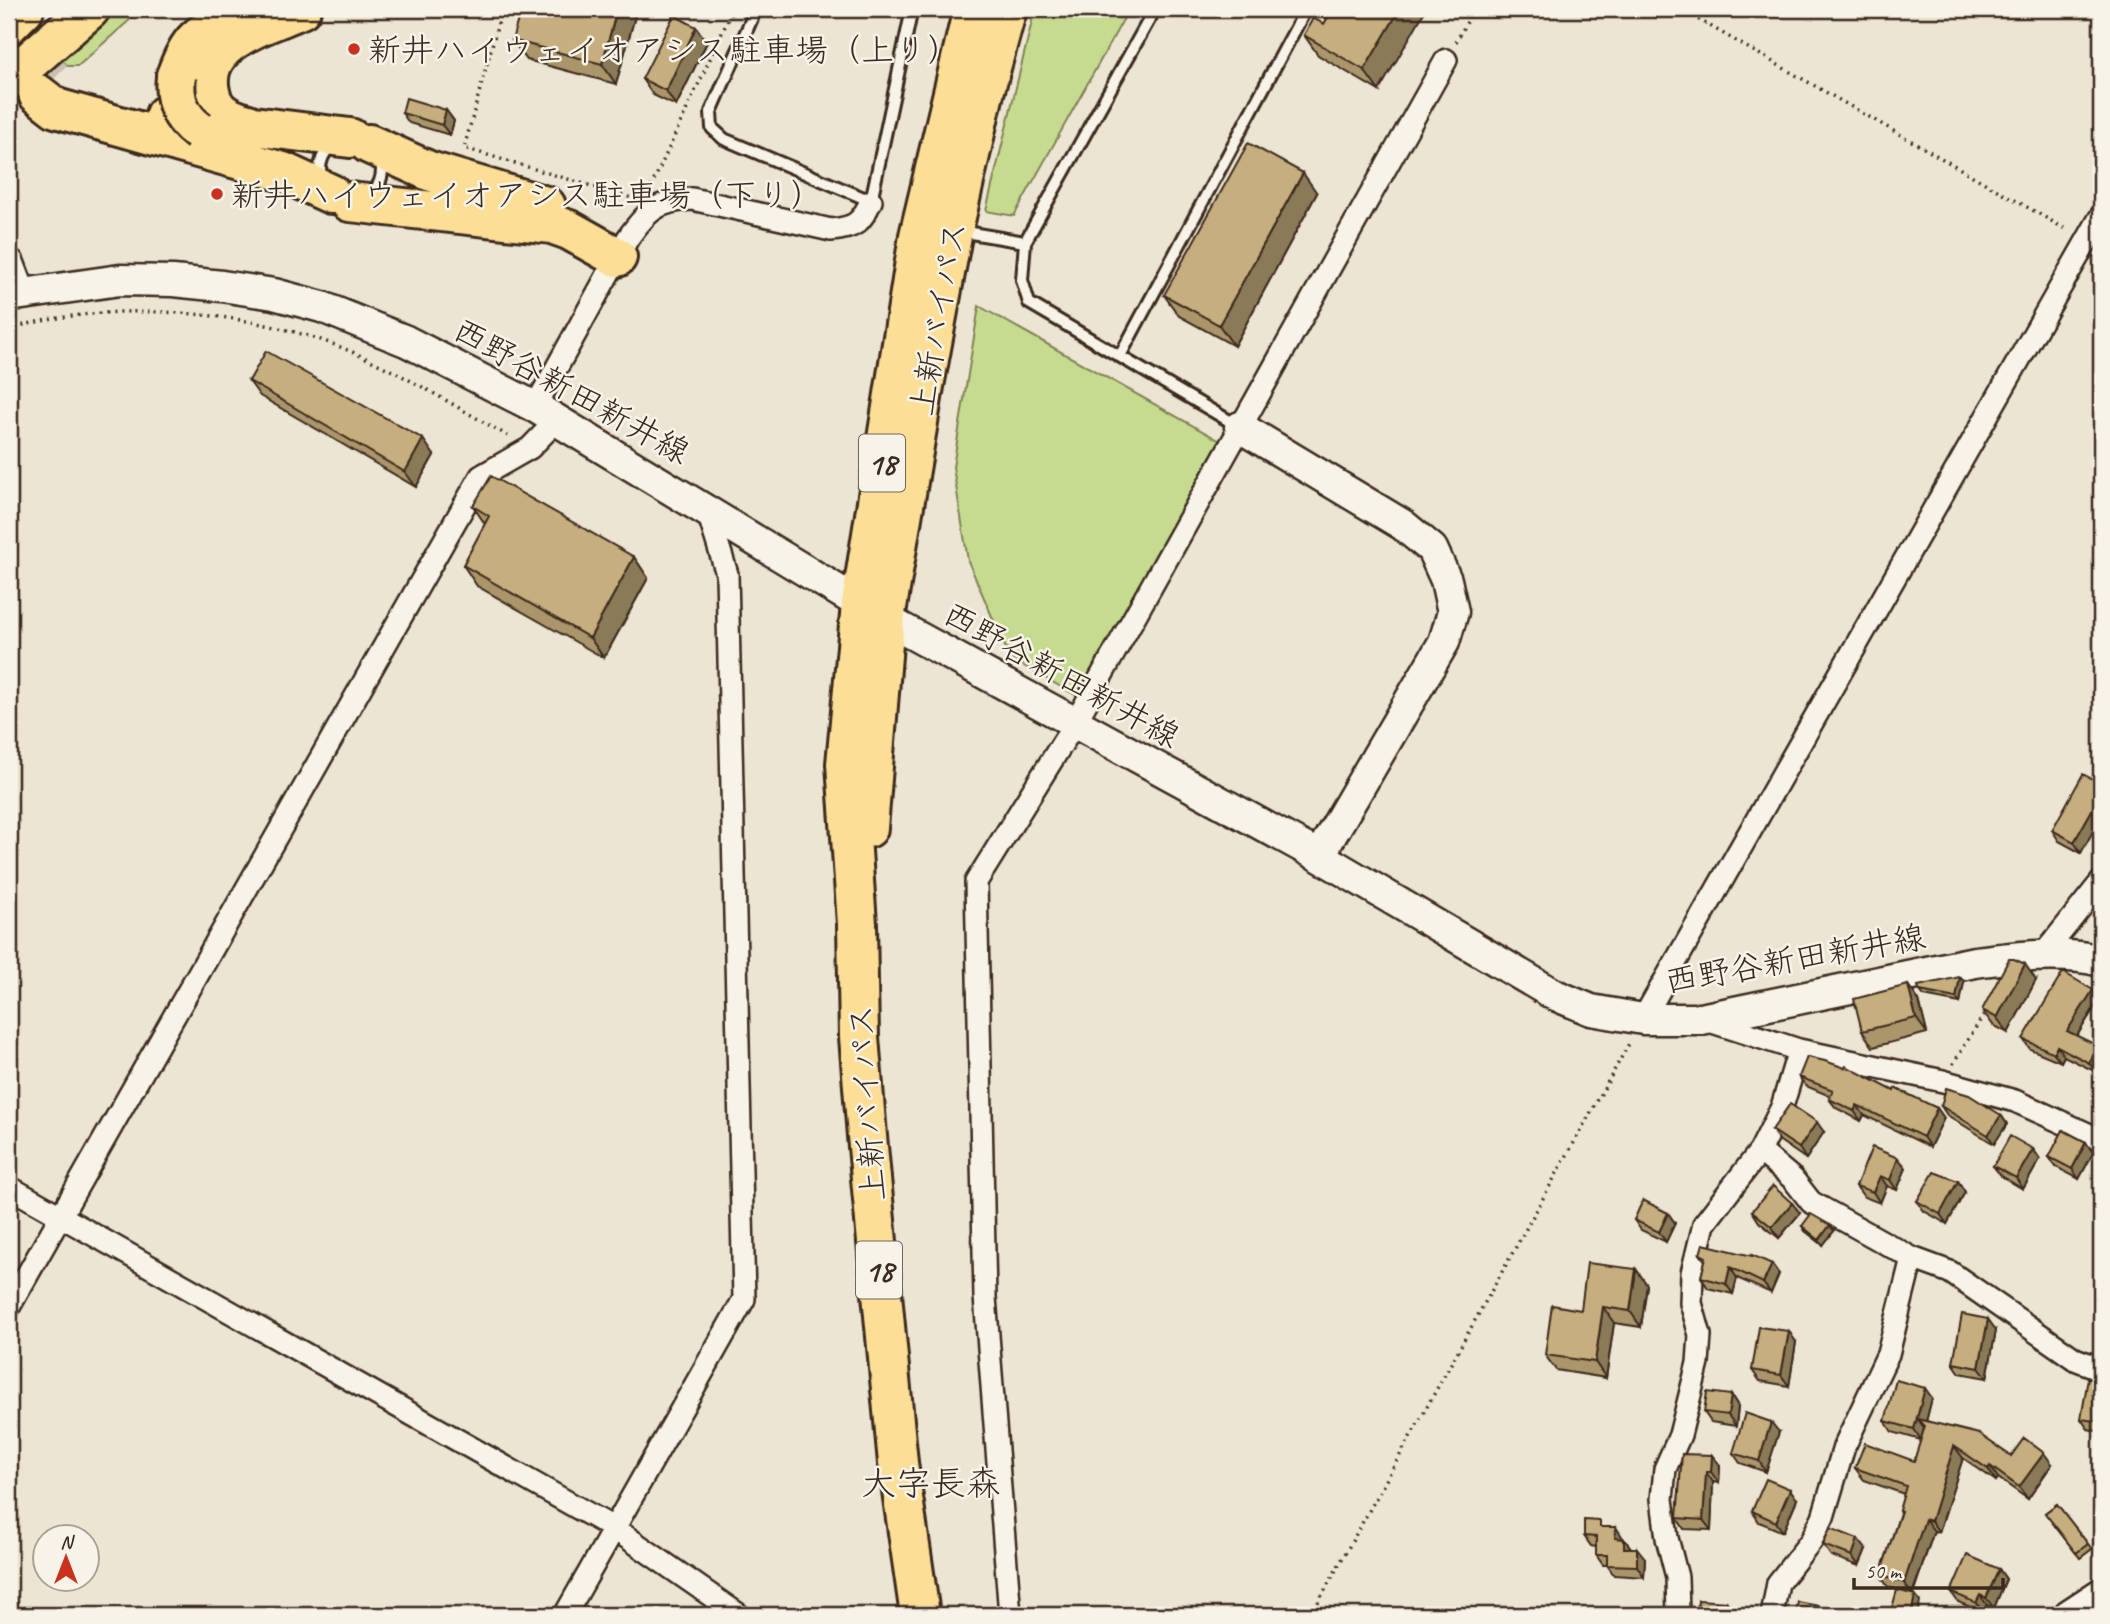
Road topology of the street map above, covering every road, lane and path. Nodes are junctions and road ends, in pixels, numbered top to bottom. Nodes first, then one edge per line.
1 (24, 9) edge
2 (90, 9) edge
3 (252, 9) edge
4 (301, 9) edge
5 (502, 9) edge
6 (733, 9) edge
7 (756, 9) edge
8 (912, 9) edge
9 (973, 9) edge
10 (1007, 9) edge
11 (1155, 9) edge
12 (1306, 9) edge
13 (1474, 9) edge
14 (1680, 9) edge
15 (9, 24) edge
16 (1446, 60) joint
17 (34, 84) edge
18 (272, 130) junction
19 (359, 141) junction
20 (283, 172) junction
21 (340, 198) junction
22 (871, 201) junction
23 (651, 204) junction
24 (2101, 216) edge
25 (953, 230) junction
26 (2087, 241) junction
27 (1025, 242) junction
28 (622, 248) junction
29 (9, 264) edge
30 (14, 295) edge
31 (9, 329) edge
32 (1120, 356) junction
33 (546, 413) junction
34 (1240, 427) junction
35 (530, 448) junction
36 (707, 509) junction
37 (873, 611) junction
38 (1075, 723) junction
39 (1319, 856) junction
40 (2101, 882) edge
41 (2042, 957) junction
42 (2101, 961) edge
43 (1992, 1002) edge
44 (1643, 1019) junction
45 (1701, 1019) junction
46 (1799, 1050) junction
47 (1943, 1082) junction
48 (2101, 1140) edge
49 (1760, 1151) junction
50 (9, 1187) edge
51 (60, 1216) junction
52 (1912, 1258) junction
53 (9, 1307) edge
54 (2101, 1369) edge
55 (615, 1529) junction
56 (2101, 1594) edge
57 (565, 1615) edge
58 (739, 1615) edge
59 (920, 1615) edge
60 (1010, 1615) edge
61 (1311, 1615) edge
62 (1678, 1615) edge
63 (1772, 1615) edge
64 (2069, 1615) edge

1 - 15 highway
2 - 17 highway
3 - 20 highway, bridge
4 - 18 highway
5 - 23 path
6 - 23 path
7 - 22 lane
8 - 22 lane
9 - 37 highway, 上新バイパス / 18
10 - 25 highway, 上新バイパス / 18
11 - 27 lane
12 - 32 lane
13 - 16 path
14 - 26 path
16 - 34 street
17 - 18 highway
17 - 20 highway
18 - 19 highway
19 - 21 lane
19 - 21 lane
19 - 28 highway
20 - 21 highway
21 - 28 highway
22 - 23 street
23 - 28 street
24 - 26 street
25 - 27 lane
25 - 37 highway, 上新バイパス / 18
26 - 44 street
27 - 32 lane
28 - 33 street
29 - 30 main road
30 - 33 main road, 西野谷新田新井線
31 - 35 path
32 - 34 lane
33 - 35 street
33 - 36 main road, 西野谷新田新井線
34 - 38 street
34 - 39 main road
35 - 51 street
36 - 37 main road, 西野谷新田新井線
36 - 55 street
37 - 38 main road, 西野谷新田新井線
37 - 59 highway, 上新バイパス / 18
38 - 39 main road, 西野谷新田新井線
38 - 60 street
39 - 44 main road, 西野谷新田新井線
40 - 41 street
41 - 42 main road, 西野谷新田新井線
41 - 45 main road, 西野谷新田新井線
43 - 47 path
44 - 45 main road, 西野谷新田新井線
44 - 61 path
45 - 46 street
46 - 47 street
46 - 49 street
47 - 48 street
49 - 52 street
49 - 62 street
50 - 51 street
51 - 53 street
51 - 55 street
52 - 54 street
52 - 63 street
55 - 57 street
55 - 58 street
56 - 64 main road

